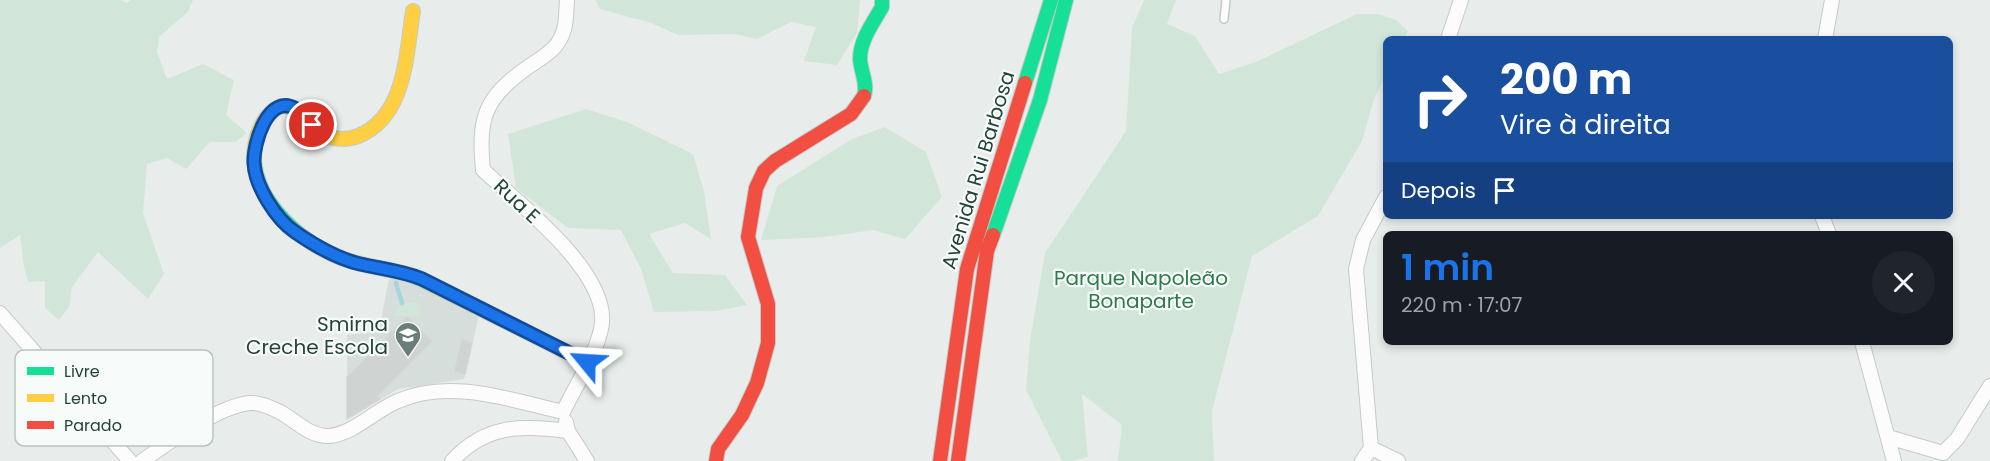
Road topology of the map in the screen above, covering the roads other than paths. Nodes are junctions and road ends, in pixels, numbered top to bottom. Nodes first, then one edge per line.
1 (567, 0) edge
2 (882, 0) edge
3 (1051, 0) edge
4 (1066, 0) edge
5 (1226, 0) edge
6 (1461, 0) edge
7 (1832, 0) edge
8 (413, 11) dead end
9 (1224, 19) dead end
10 (1449, 36) edge
11 (1826, 36) edge
12 (1383, 203) edge
13 (0, 313) edge
14 (1863, 345) edge
15 (32, 350) edge
16 (587, 362) junction
17 (1990, 386) edge
18 (563, 412) junction
19 (213, 417) edge
20 (568, 431) junction
21 (1888, 437) junction
22 (117, 446) edge
23 (164, 446) edge
24 (1371, 448) junction
25 (130, 461) edge
26 (142, 461) edge
27 (452, 461) edge
28 (587, 461) edge
29 (716, 461) edge
30 (940, 461) edge
31 (958, 461) edge
32 (1362, 461) edge
33 (1398, 461) edge
34 (1894, 461) edge

1 - 16 street, Rua E
2 - 29 street
3 - 30 street, Avenida Rui Barbosa
4 - 31 street, Avenida Rui Barbosa
5 - 9 lane
6 - 10 street
7 - 11 street
8 - 16 street
12 - 24 street
13 - 15 street
14 - 21 street
16 - 18 street, Rua E
17 - 21 street
18 - 19 street
18 - 20 street
20 - 27 street
20 - 28 street
21 - 34 street
22 - 25 street
23 - 26 street
24 - 32 street
24 - 33 street

